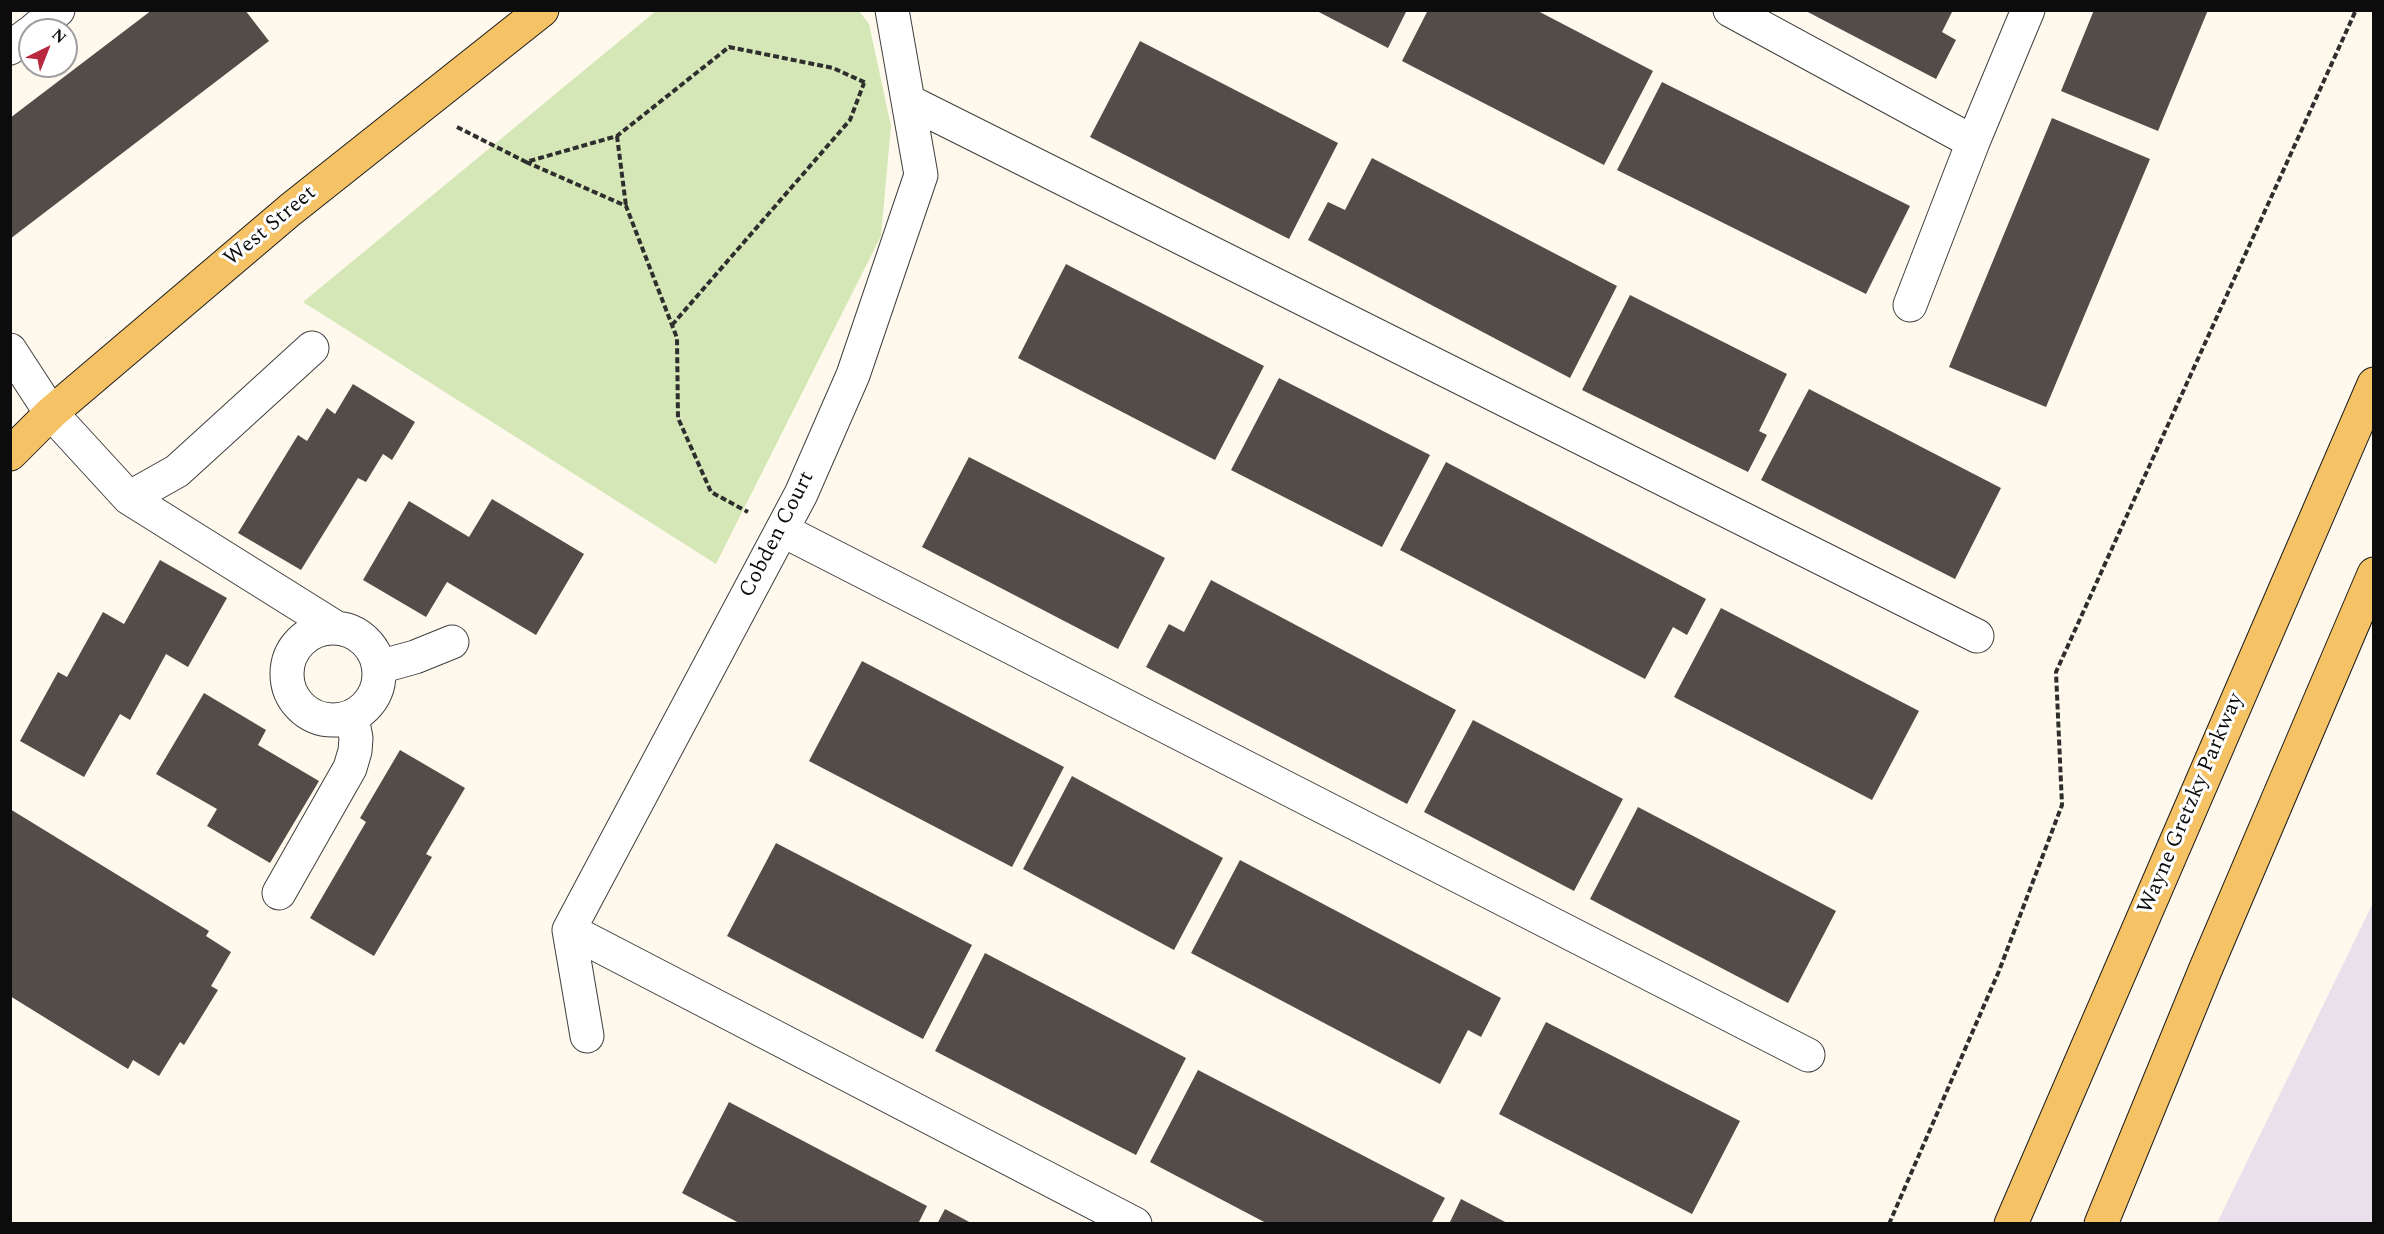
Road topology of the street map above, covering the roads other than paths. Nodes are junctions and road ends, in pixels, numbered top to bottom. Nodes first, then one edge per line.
1 (542, 10) edge
2 (892, 10) edge
3 (1731, 10) edge
4 (2028, 10) edge
5 (908, 101) junction
6 (1974, 142) junction
7 (1910, 304) dead end
8 (312, 348) dead end
9 (10, 350) edge
10 (2373, 384) edge
11 (51, 413) junction
12 (10, 454) edge
13 (129, 498) junction
14 (782, 530) junction
15 (2373, 574) edge
16 (335, 627) junction
17 (1977, 636) dead end
18 (452, 642) dead end
19 (379, 667) junction
20 (352, 717) junction
21 (279, 893) dead end
22 (569, 930) junction
23 (587, 1036) dead end
24 (1808, 1055) dead end
25 (1135, 1224) edge
26 (2011, 1224) edge
27 (2101, 1224) edge

1 - 11 main road, West Street
2 - 5 street, Cobden Court
3 - 6 street
4 - 6 street
5 - 14 street, Cobden Court
5 - 17 street
6 - 7 street
8 - 13 street
9 - 11 street
10 - 26 main road, Wayne Gretzky Parkway
11 - 12 main road, West Street
11 - 13 street
13 - 16 street
14 - 22 street, Cobden Court
14 - 24 street
15 - 27 main road
16 - 19 street
16 - 20 street
18 - 19 street
19 - 20 street
20 - 21 street
22 - 23 street
22 - 25 street

